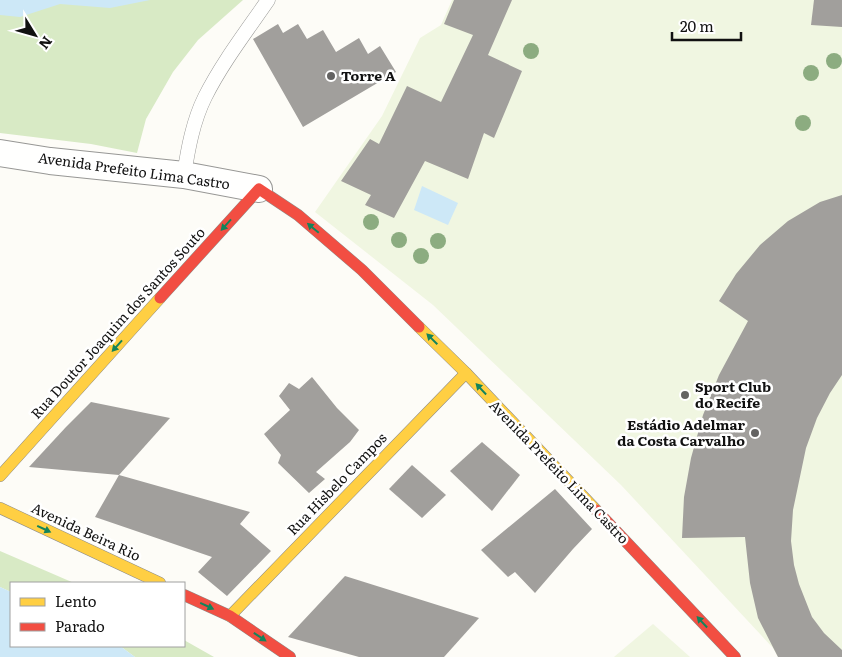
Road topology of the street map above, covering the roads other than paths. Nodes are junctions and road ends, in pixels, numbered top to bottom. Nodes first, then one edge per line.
1 (268, 0) edge
2 (0, 153) edge
3 (184, 175) junction
4 (259, 189) junction
5 (466, 373) junction
6 (0, 476) edge
7 (0, 508) edge
8 (158, 582) edge
9 (185, 595) edge
10 (230, 616) junction
11 (290, 657) edge
12 (735, 657) edge

1 - 3 lane
2 - 3 street, Avenida Prefeito Lima Castro
3 - 4 street, Avenida Prefeito Lima Castro
5 -> 4 street, Avenida Prefeito Lima Castro
4 -> 6 street, Rua Doutor Joaquim dos Santos Souto
5 - 10 street, Rua Hisbelo Campos
12 -> 5 street, Avenida Prefeito Lima Castro
7 -> 8 street, Avenida Beira Rio
9 -> 10 street
10 -> 11 street

